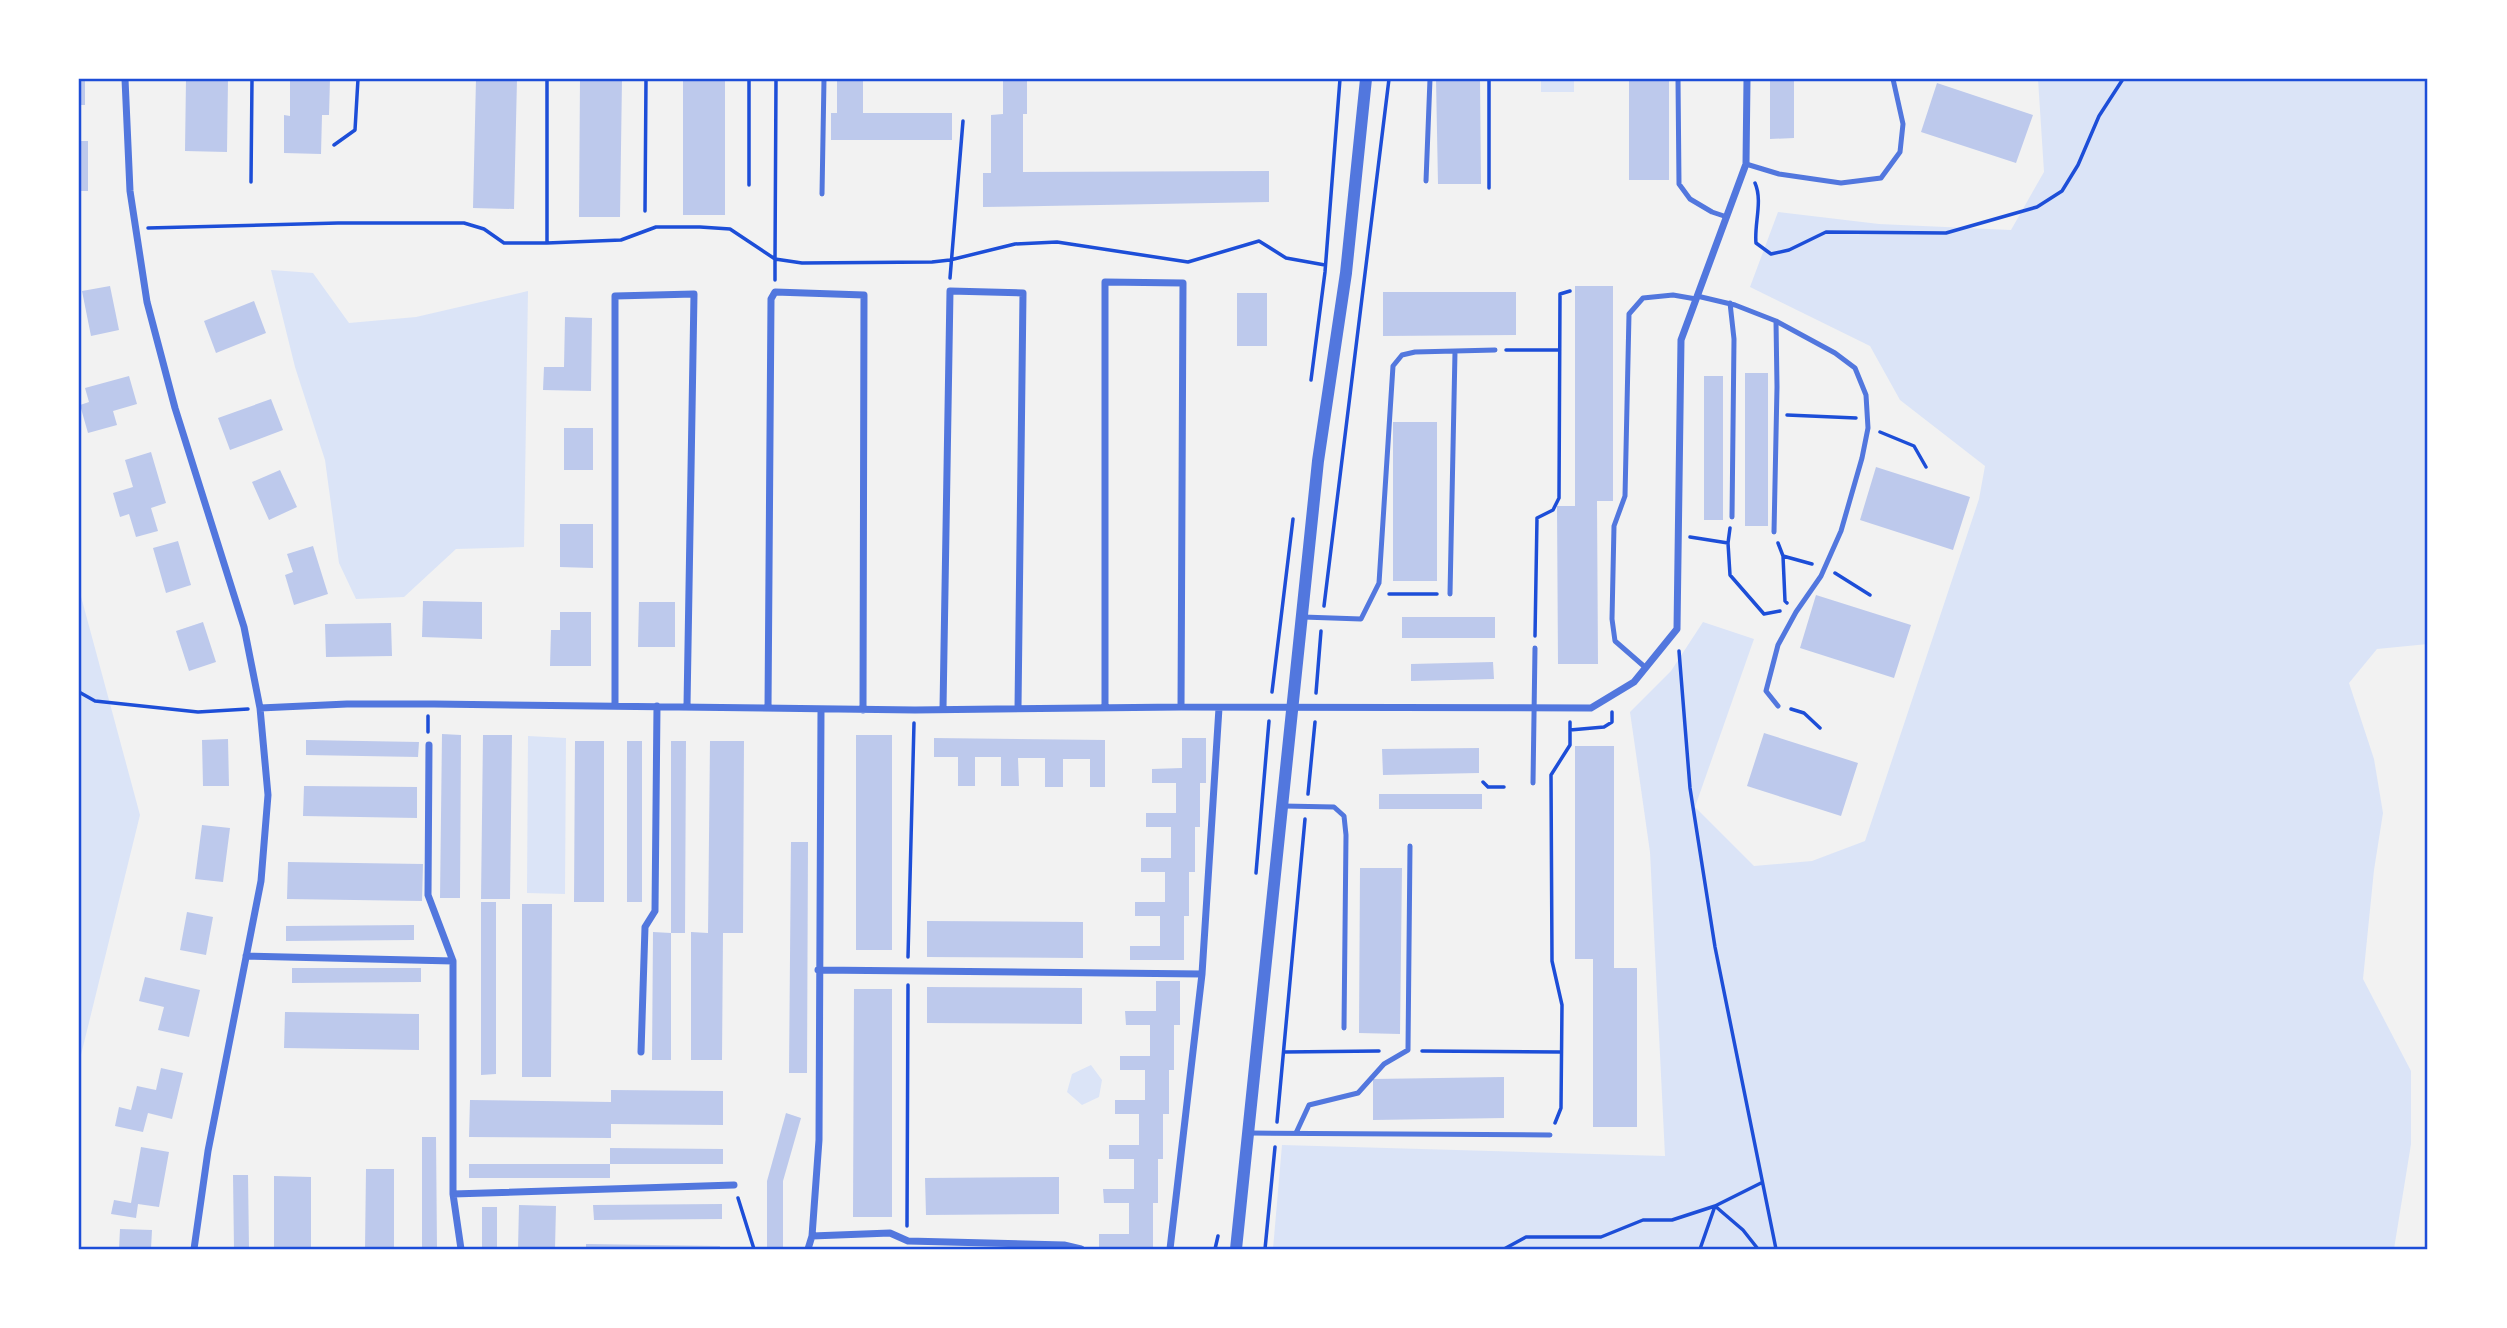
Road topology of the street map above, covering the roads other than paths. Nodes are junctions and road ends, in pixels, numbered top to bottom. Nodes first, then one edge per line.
1 (125, 79) edge
2 (824, 79) edge
3 (1366, 79) edge
4 (1430, 79) edge
5 (1678, 79) edge
6 (1747, 79) edge
7 (1892, 79) edge
8 (1746, 164) junction
9 (1426, 181) dead end
10 (822, 194) dead end
11 (1727, 217) junction
12 (1697, 298) junction
13 (1730, 303) junction
14 (1776, 321) junction
15 (1495, 350) dead end
16 (1455, 352) junction
17 (1732, 517) dead end
18 (1774, 532) dead end
19 (1450, 594) dead end
20 (1303, 617) junction
21 (1535, 648) road end
22 (1646, 668) junction
23 (615, 705) junction
24 (657, 706) junction
25 (687, 706) junction
26 (1778, 706) road end
27 (1181, 707) junction
28 (260, 708) junction
29 (768, 708) junction
30 (1018, 708) junction
31 (1105, 708) junction
32 (1219, 708) junction
33 (1534, 708) junction
34 (943, 709) junction
35 (1293, 709) junction
36 (821, 710) junction
37 (863, 710) junction
38 (429, 745) road end
39 (1533, 783) dead end
40 (1283, 806) junction
41 (1410, 846) dead end
42 (246, 956) junction
43 (453, 961) junction
44 (818, 970) junction
45 (1202, 974) junction
46 (1344, 1028) dead end
47 (641, 1052) dead end
48 (1250, 1133) junction
49 (1296, 1133) junction
50 (1550, 1135) road end
51 (734, 1185) road end
52 (453, 1194) junction
53 (812, 1236) junction
54 (194, 1249) edge
55 (461, 1249) edge
56 (808, 1249) edge
57 (1082, 1249) edge
58 (1170, 1249) edge
59 (1236, 1249) edge

1 - 28 street
2 - 10 lane
3 - 20 street
4 - 9 lane
5 - 11 lane
6 - 8 street
7 - 8 lane
8 - 11 street
11 - 12 street
12 - 13 lane
12 - 22 street
12 - 22 lane
13 - 14 lane
13 - 17 lane
14 - 18 lane
14 - 26 lane
15 - 16 lane
16 - 19 lane
16 - 20 lane
20 - 35 street
21 - 33 lane
22 - 33 street
23 - 24 street
23 - 25 street
23 - 28 street
24 - 25 street
24 - 47 street
25 - 29 street
27 - 31 street
27 - 31 street
27 - 32 street
28 - 42 street
29 - 36 street
29 - 37 street
30 - 31 street
30 - 34 street
30 - 34 street
32 - 35 street
32 - 45 street
33 - 35 street
33 - 39 lane
34 - 37 street
35 - 40 street
36 - 37 street
36 - 44 street
38 - 43 street
40 - 46 lane
40 - 48 street
41 - 49 lane
42 - 43 street
42 - 54 street
43 - 52 street
44 - 45 street
44 - 53 street
45 - 58 street
48 - 49 lane
48 - 59 street
49 - 50 lane
51 - 52 street
52 - 55 street
53 - 56 street
53 - 57 street

